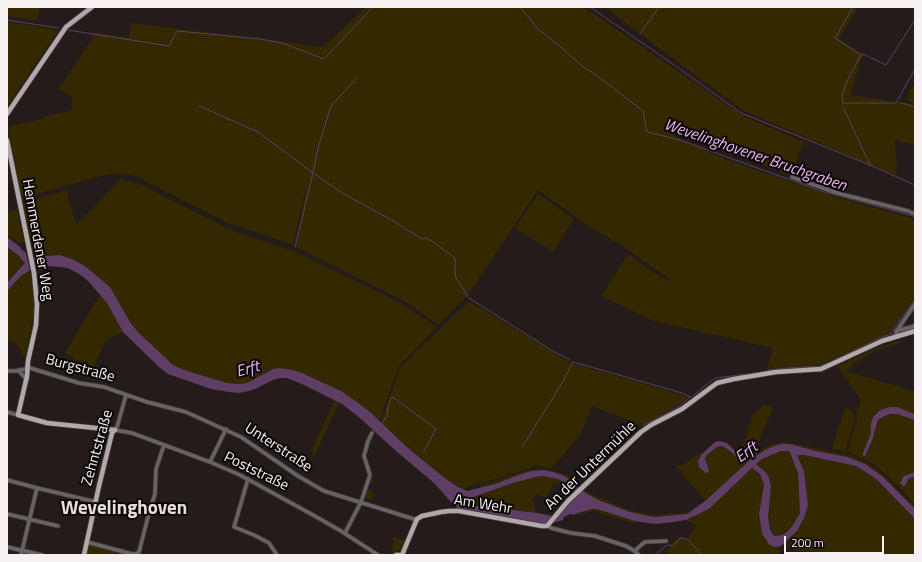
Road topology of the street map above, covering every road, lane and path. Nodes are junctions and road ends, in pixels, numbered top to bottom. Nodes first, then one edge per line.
1 (92, 7) edge
2 (7, 114) edge
3 (7, 140) edge
4 (792, 177) dead end
5 (915, 214) edge
6 (915, 304) edge
7 (915, 326) edge
8 (896, 331) junction
9 (915, 331) edge
10 (895, 337) junction
11 (27, 368) junction
12 (18, 370) junction
13 (7, 371) edge
14 (27, 380) junction
15 (126, 395) junction
16 (7, 412) edge
17 (18, 415) junction
18 (226, 429) junction
19 (115, 430) junction
20 (372, 433) dead end
21 (164, 445) junction
22 (210, 462) junction
23 (248, 479) junction
24 (7, 480) edge
25 (37, 488) junction
26 (96, 502) junction
27 (361, 502) junction
28 (7, 514) edge
29 (29, 519) junction
30 (417, 520) junction
31 (549, 524) junction
32 (58, 526) dead end
33 (345, 533) junction
34 (666, 541) dead end
35 (87, 542) junction
36 (7, 547) edge
37 (22, 550) junction
38 (635, 551) junction
39 (21, 555) edge
40 (42, 555) edge
41 (84, 555) edge
42 (277, 555) edge
43 (378, 555) edge
44 (396, 555) edge
45 (401, 555) edge
46 (639, 555) edge

1 - 2 main road
3 - 11 main road, Hemmerdener Weg
4 - 5 street
6 - 8 street
7 - 8 street
8 - 10 street
9 - 10 main road, An der Untermühle
10 - 31 main road, An der Untermühle
11 - 12 street
11 - 14 main road, Hemmerdener Weg
11 - 15 street, Burgstraße
12 - 13 street
12 - 14 street
14 - 17 main road, Hemmerdener Weg
15 - 18 street, Unterstraße
15 - 19 street, Zehntstraße
16 - 17 street
17 - 19 main road
18 - 22 street
18 - 27 street, Unterstraße
19 - 21 street, Poststraße
19 - 26 main road, Zehntstraße
20 - 27 street
21 - 22 street, Poststraße
21 - 35 street
22 - 23 street, Poststraße
23 - 33 street, Poststraße
23 - 42 street
24 - 25 street
25 - 26 street
25 - 29 street
26 - 35 main road, Zehntstraße
27 - 30 street, Unterstraße
27 - 33 street
28 - 29 street
29 - 32 street
29 - 37 street
30 - 31 main road, Am Wehr
30 - 45 main road
31 - 38 street, Am Wehr
33 - 43 street, Poststraße
34 - 38 street
35 - 41 main road, Zehntstraße
36 - 37 street
37 - 39 street
37 - 40 street
38 - 46 street
44 - 45 main road

